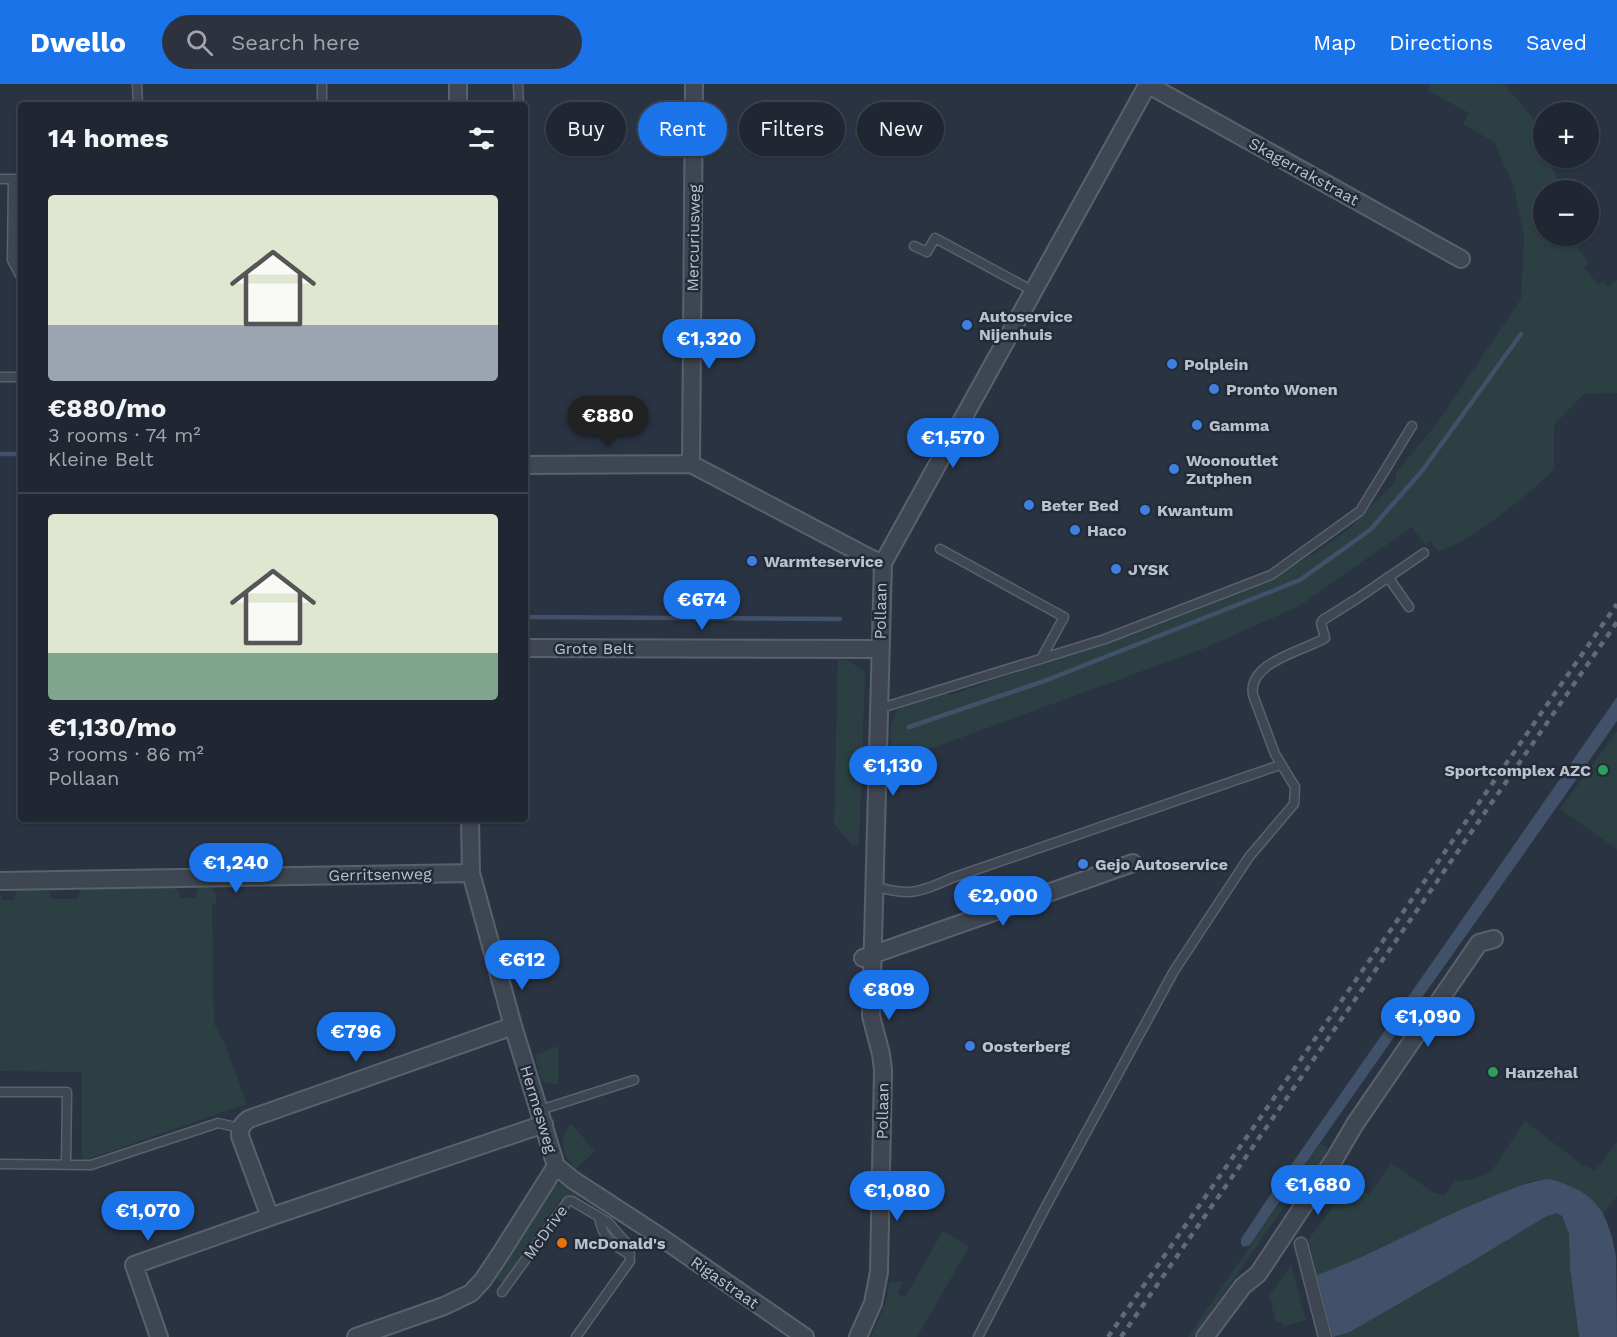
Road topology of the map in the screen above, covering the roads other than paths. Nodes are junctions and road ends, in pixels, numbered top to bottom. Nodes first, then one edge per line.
1 (137, 84) edge
2 (322, 84) edge
3 (458, 84) edge
4 (518, 84) edge
5 (694, 84) edge
6 (1148, 84) edge
7 (138, 102) edge
8 (322, 102) edge
9 (458, 102) edge
10 (519, 102) edge
11 (0, 179) edge
12 (17, 179) edge
13 (914, 246) dead end
14 (1461, 259) dead end
15 (18, 271) edge
16 (1034, 291) junction
17 (0, 377) edge
18 (18, 377) edge
19 (1412, 426) dead end
20 (691, 464) junction
21 (528, 465) edge
22 (940, 549) dead end
23 (1424, 553) dead end
24 (883, 563) junction
25 (1388, 577) junction
26 (1409, 607) dead end
27 (528, 648) edge
28 (879, 648) junction
29 (1041, 659) junction
30 (878, 709) junction
31 (1280, 765) junction
32 (470, 822) edge
33 (1133, 863) dead end
34 (471, 873) junction
35 (0, 881) edge
36 (874, 886) junction
37 (1494, 939) dead end
38 (867, 956) junction
39 (513, 1026) junction
40 (634, 1080) dead end
41 (0, 1092) edge
42 (542, 1117) junction
43 (240, 1128) junction
44 (0, 1164) edge
45 (66, 1165) junction
46 (556, 1166) junction
47 (270, 1217) junction
48 (1301, 1244) dead end
49 (502, 1292) dead end
50 (159, 1337) edge
51 (356, 1337) edge
52 (576, 1337) edge
53 (805, 1337) edge
54 (858, 1337) edge
55 (978, 1337) edge
56 (1205, 1337) edge
57 (1325, 1337) edge

1 - 7 lane
2 - 8 lane
3 - 9 street
4 - 10 lane
5 - 20 street, Mercuriusweg
6 - 14 street, Skagerrakstraat
6 - 16 street, Pollaan
11 - 12 lane
12 - 15 lane
13 - 16 lane
16 - 24 street, Pollaan
17 - 18 lane
19 - 29 lane
20 - 21 street
20 - 24 street
22 - 29 lane
23 - 25 lane
24 - 28 street, Pollaan
25 - 26 lane
25 - 31 lane
27 - 28 street, Grote Belt
28 - 30 street, Pollaan
29 - 30 lane
30 - 36 street, Pollaan
31 - 36 lane
31 - 55 lane
32 - 34 street, Hermesweg
33 - 38 street
34 - 35 street, Gerritsenweg
34 - 39 street, Hermesweg
36 - 38 street, Pollaan
37 - 56 street
38 - 54 street, Pollaan
39 - 42 street, Hermesweg
39 - 43 street
40 - 42 lane
41 - 45 lane
42 - 46 street, Hermesweg
42 - 47 street
43 - 45 lane
43 - 47 street
44 - 45 lane
46 - 51 street, Hermesweg
46 - 53 street, Rigastraat
47 - 50 street
48 - 57 street
49 - 52 lane, McDrive

